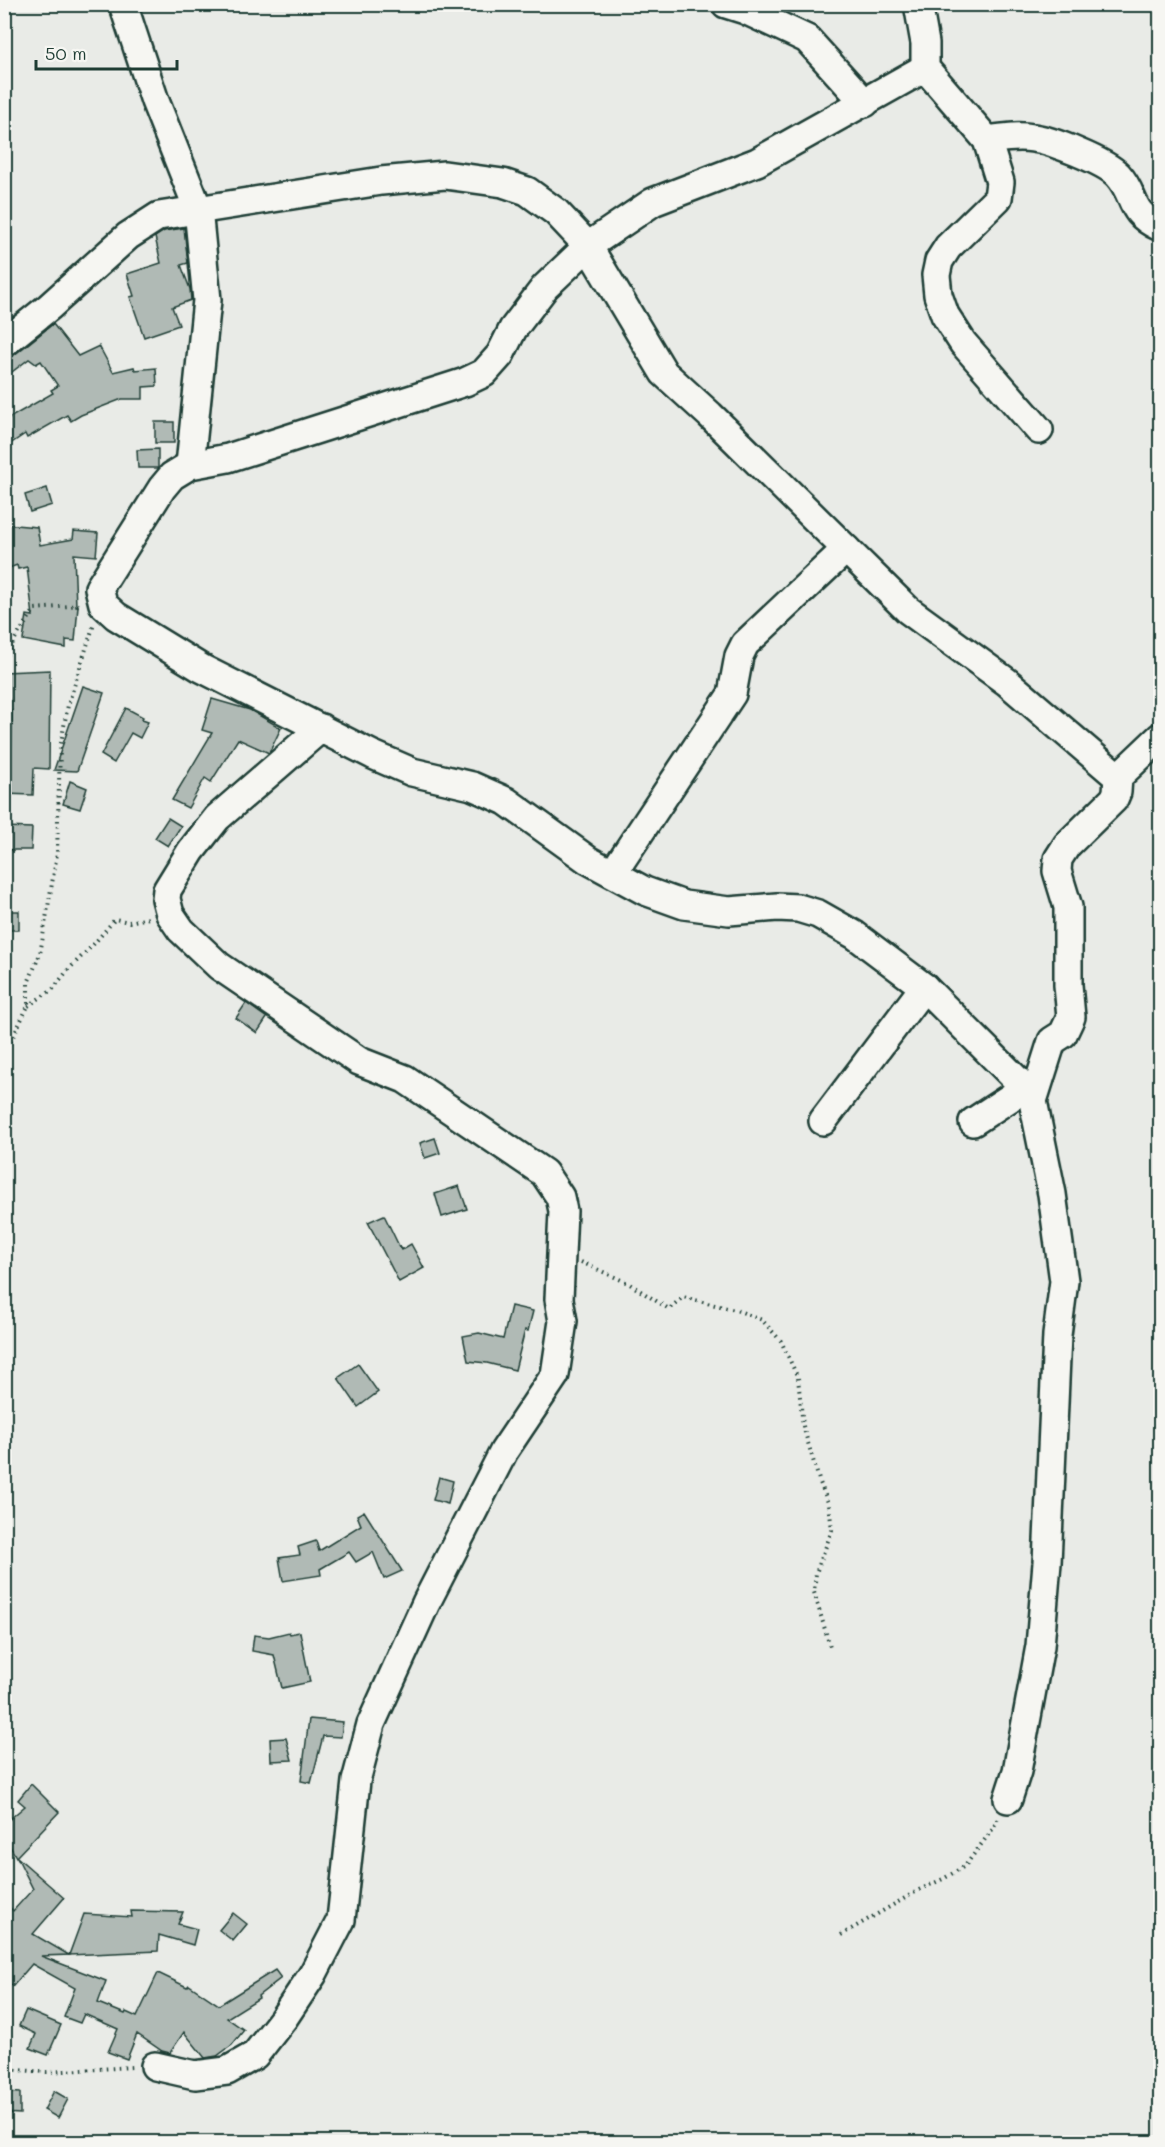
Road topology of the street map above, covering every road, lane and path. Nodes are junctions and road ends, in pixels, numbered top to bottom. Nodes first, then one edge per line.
1 (123, 4) edge
2 (726, 4) edge
3 (918, 4) edge
4 (925, 68) junction
5 (865, 103) junction
6 (987, 140) junction
7 (198, 209) junction
8 (1161, 227) edge
9 (588, 246) junction
10 (4, 343) edge
11 (1039, 430) dead end
12 (190, 465) junction
13 (846, 549) junction
14 (103, 604) junction
15 (4, 660) edge
16 (321, 728) junction
17 (1161, 737) edge
18 (1118, 777) junction
19 (613, 873) junction
20 (170, 914) junction
21 (924, 987) junction
22 (28, 1006) junction
23 (8, 1047) dead end
24 (1029, 1094) junction
25 (823, 1121) dead end
26 (973, 1122) dead end
27 (561, 1253) junction
28 (831, 1650) dead end
29 (1008, 1799) joint
30 (841, 1935) dead end
31 (155, 2066) joint
32 (4, 2069) edge

1 - 7 street
2 - 5 street
3 - 4 street
4 - 5 street
4 - 6 street
5 - 9 street
6 - 8 street
6 - 11 street
7 - 9 street
7 - 10 street
7 - 12 street
9 - 12 street
9 - 13 street
12 - 14 street
13 - 18 street
13 - 19 street
14 - 15 path
14 - 16 street
14 - 22 path
16 - 19 street
16 - 20 street
17 - 18 street
18 - 24 street
19 - 21 street
20 - 22 path
20 - 27 street
21 - 24 street
21 - 25 street
22 - 23 path
24 - 26 street
24 - 29 street
27 - 28 path
27 - 31 street
29 - 30 path
31 - 32 path

